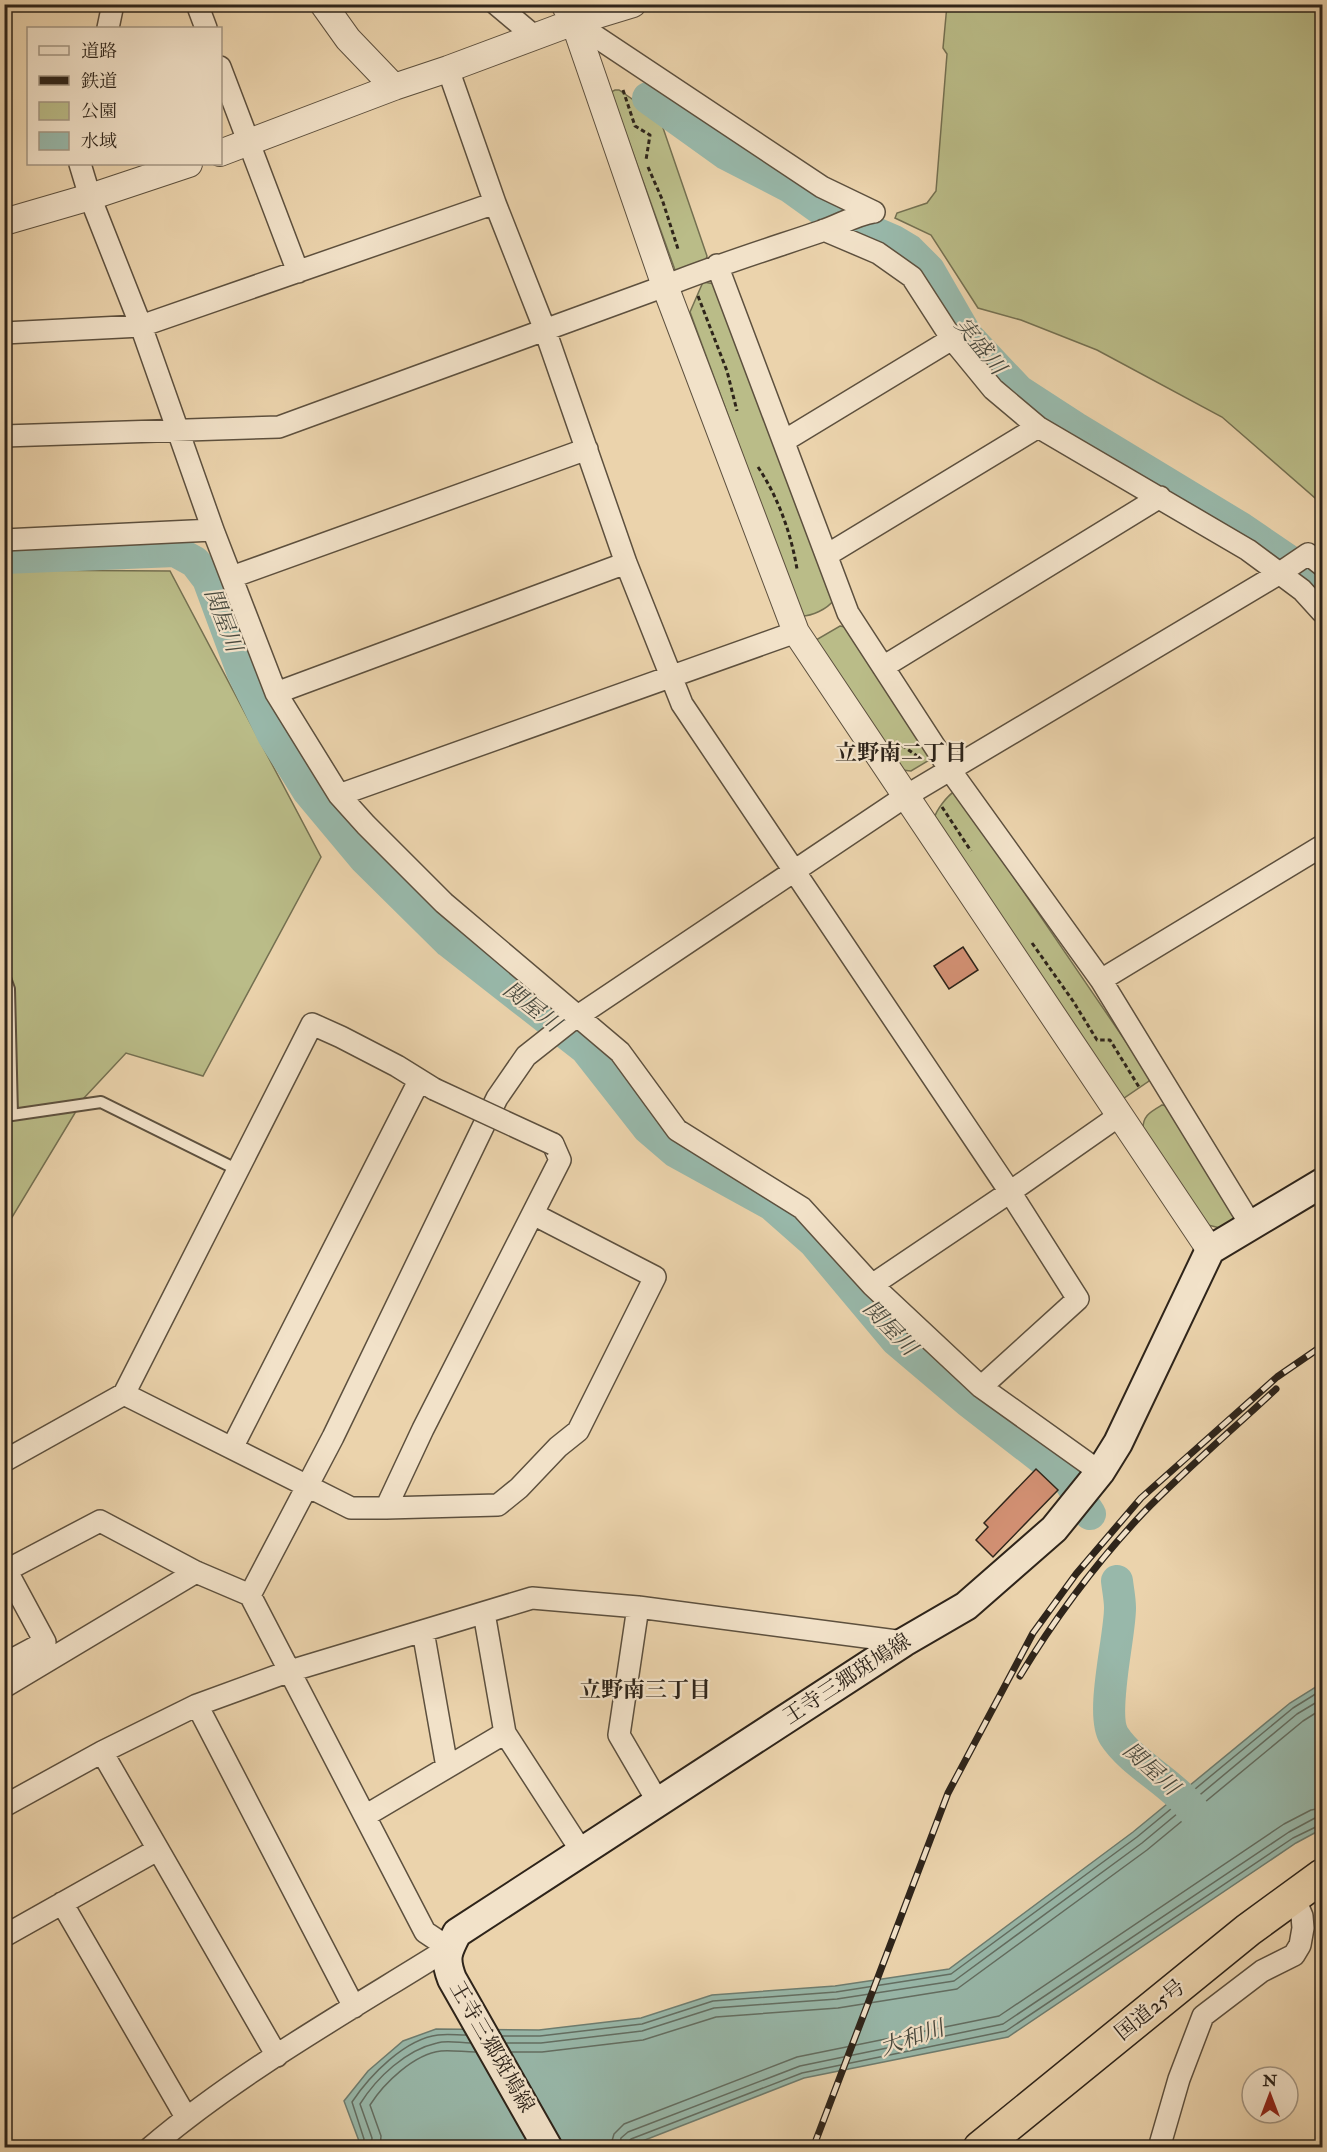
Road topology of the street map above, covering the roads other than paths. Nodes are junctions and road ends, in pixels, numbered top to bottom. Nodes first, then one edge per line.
1 (113, 4) edge
2 (197, 4) edge
3 (323, 4) edge
4 (496, 4) edge
5 (633, 4) edge
6 (569, 13) edge
7 (108, 27) edge
8 (206, 27) edge
9 (534, 36) junction
10 (448, 69) junction
11 (222, 72) edge
12 (394, 87) junction
13 (249, 143) junction
14 (222, 152) edge
15 (80, 165) edge
16 (186, 165) edge
17 (90, 197) junction
18 (495, 203) junction
19 (4, 222) edge
20 (829, 228) junction
21 (717, 265) junction
22 (298, 272) junction
23 (665, 286) junction
24 (141, 326) junction
25 (545, 330) junction
26 (4, 333) edge
27 (952, 339) junction
28 (1038, 427) junction
29 (179, 429) junction
30 (4, 436) edge
31 (784, 441) junction
32 (587, 449) junction
33 (1160, 497) junction
34 (213, 530) junction
35 (4, 540) edge
36 (827, 555) junction
37 (1315, 560) edge
38 (626, 563) junction
39 (1283, 571) junction
40 (232, 577) junction
41 (1323, 612) edge
42 (796, 632) junction
43 (883, 667) junction
44 (670, 676) junction
45 (276, 693) junction
46 (950, 770) junction
47 (339, 795) junction
48 (906, 796) junction
49 (1323, 846) edge
50 (795, 872) junction
51 (4, 975) edge
52 (1101, 980) junction
53 (573, 1019) junction
54 (426, 1085) junction
55 (1120, 1115) junction
56 (238, 1170) junction
57 (1323, 1182) edge
58 (1010, 1192) junction
59 (533, 1214) junction
60 (1251, 1225) junction
61 (1210, 1250) junction
62 (872, 1285) junction
63 (981, 1387) junction
64 (124, 1394) junction
65 (232, 1448) junction
66 (4, 1461) edge
67 (308, 1485) junction
68 (1087, 1488) junction
69 (386, 1509) junction
70 (6, 1568) edge
71 (196, 1572) junction
72 (249, 1595) junction
73 (638, 1607) junction
74 (484, 1613) junction
75 (423, 1631) junction
76 (904, 1642) junction
77 (4, 1664) edge
78 (290, 1671) junction
79 (4, 1687) edge
80 (197, 1705) junction
81 (505, 1733) junction
82 (102, 1752) junction
83 (447, 1767) junction
84 (658, 1802) junction
85 (4, 1806) edge
86 (365, 1816) junction
87 (157, 1850) junction
88 (582, 1852) junction
89 (1323, 1876) edge
90 (1294, 1896) junction
91 (62, 1903) junction
92 (4, 1936) edge
93 (449, 1948) junction
94 (354, 2007) junction
95 (277, 2056) junction
96 (186, 2117) junction
97 (150, 2148) edge
98 (548, 2148) edge
99 (980, 2148) edge
100 (1159, 2148) edge

1 - 7 street
2 - 8 street
3 - 12 street
4 - 9 street
5 - 6 street
6 - 9 street
6 - 20 street
6 - 23 street
9 - 10 street
10 - 12 street
10 - 18 street
11 - 13 street
12 - 13 street
13 - 14 street
13 - 22 street
15 - 17 street
16 - 17 street
17 - 19 street
17 - 24 street
18 - 22 street
18 - 25 street
20 - 21 street
20 - 27 street
21 - 23 street
21 - 31 street
22 - 24 street
23 - 25 street
23 - 42 street
24 - 26 street
24 - 29 street
25 - 29 street
25 - 32 street
27 - 28 street
27 - 31 street
28 - 33 street
28 - 36 street
29 - 30 street
29 - 34 street
31 - 36 street
32 - 38 street
32 - 40 street
33 - 39 street
33 - 43 street
34 - 35 street
34 - 40 street
36 - 43 street
37 - 39 street
38 - 44 street
38 - 45 street
39 - 41 street
39 - 46 street
40 - 45 street
42 - 44 street
42 - 48 street
43 - 46 street
44 - 47 street
44 - 50 street
45 - 47 street
46 - 48 street
46 - 52 street
47 - 53 street
48 - 50 street
48 - 55 street
49 - 52 street
50 - 53 street
50 - 58 street
51 - 56 lane
52 - 60 street
53 - 62 street
53 - 67 street
54 - 56 street
54 - 59 street, bridge
54 - 65 street
55 - 58 street
55 - 61 street
56 - 64 street
57 - 60 main road
58 - 62 street
58 - 63 street
59 - 69 street
59 - 69 street
60 - 61 main road
61 - 68 main road, 王寺三郷斑鳩線
62 - 63 street
63 - 68 street
64 - 65 street
64 - 66 street
65 - 67 street
67 - 69 street
67 - 72 street
68 - 76 main road, 王寺三郷斑鳩線
70 - 71 street
70 - 77 street
71 - 72 street
71 - 79 street
72 - 78 street
73 - 74 street
73 - 76 street
73 - 84 street
74 - 75 street
74 - 81 street
75 - 78 street
75 - 83 street
76 - 84 main road, 王寺三郷斑鳩線
78 - 80 street
78 - 86 street
80 - 82 street
80 - 94 street
81 - 83 street
81 - 88 street
82 - 85 street
82 - 87 street
83 - 86 street
84 - 88 main road, 王寺三郷斑鳩線
86 - 93 street
87 - 91 street
87 - 95 street
88 - 93 main road, 王寺三郷斑鳩線
89 - 90 highway, 国道25号
90 - 99 highway, 国道25号
90 - 100 street
91 - 92 street
91 - 96 street
93 - 94 street
93 - 98 main road, 王寺三郷斑鳩線
94 - 95 street
95 - 96 street
96 - 97 street

